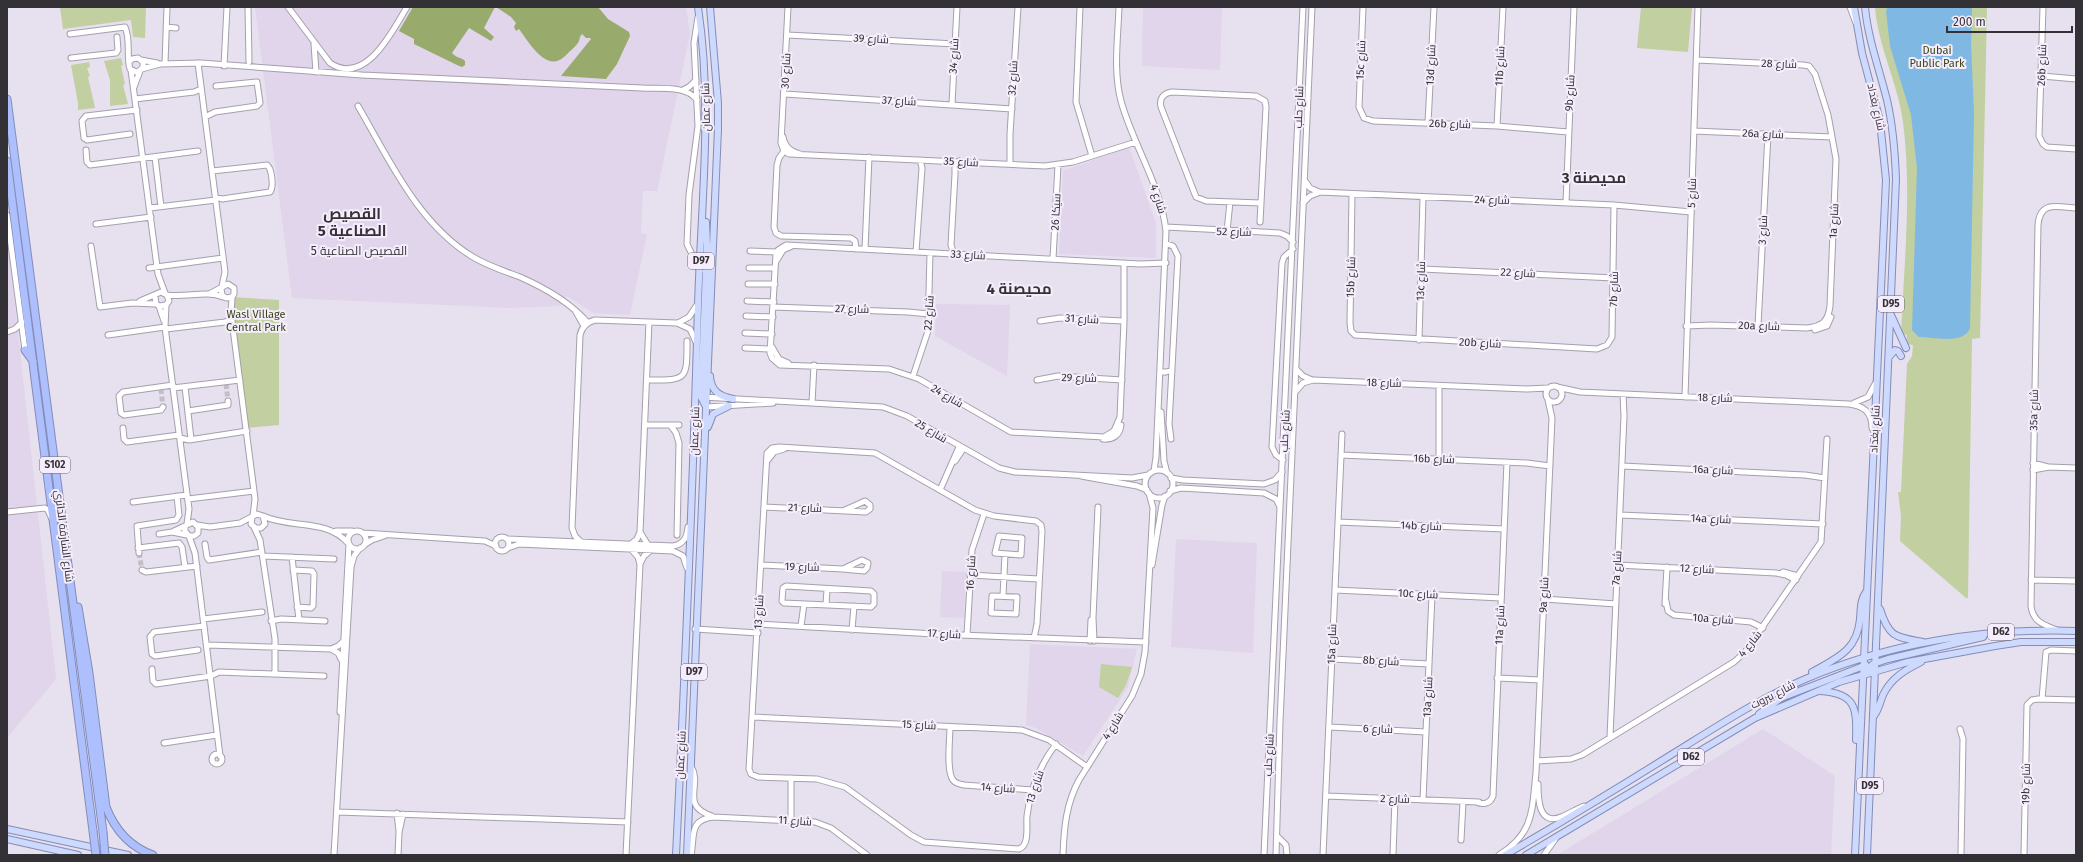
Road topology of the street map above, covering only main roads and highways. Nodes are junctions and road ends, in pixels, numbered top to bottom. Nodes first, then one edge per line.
1 (710, 7) edge
2 (1854, 7) edge
3 (1865, 7) edge
4 (699, 10) edge
5 (7, 98) edge
6 (7, 161) edge
7 (704, 203) junction
8 (1890, 312) junction
9 (1906, 348) dead end
10 (25, 350) road end
11 (708, 350) junction
12 (1901, 356) dead end
13 (1888, 361) junction
14 (34, 362) junction
15 (701, 397) junction
16 (733, 399) road end
17 (729, 406) road end
18 (704, 450) junction
19 (68, 564) junction
20 (1868, 590) junction
21 (1879, 604) junction
22 (2076, 631) edge
23 (1994, 633) junction
24 (1927, 642) junction
25 (2076, 642) edge
26 (1876, 654) junction
27 (1864, 658) junction
28 (1929, 658) junction
29 (1876, 663) junction
30 (1863, 667) junction
31 (1876, 671) junction
32 (1863, 675) junction
33 (1804, 679) junction
34 (1819, 690) junction
35 (1873, 717) junction
36 (1755, 718) junction
37 (1857, 801) junction
38 (7, 829) edge
39 (7, 839) edge
40 (78, 855) edge
41 (96, 855) edge
42 (105, 855) edge
43 (128, 855) edge
44 (153, 855) edge
45 (676, 855) edge
46 (687, 855) edge
47 (1505, 855) edge
48 (1526, 855) edge
49 (1855, 855) edge
50 (1867, 855) edge

1 - 11 main road, شارع عمان / D97
2 - 20 main road, شارع بغداد / D95
3 - 8 main road, شارع بغداد / D95
4 - 7 main road, شارع عمان / D97
5 - 19 highway, شارع الشارقة الدائري / S102
6 - 14 highway, شارع الشارقة الدائري / S102
7 - 15 main road
7 - 15 main road, شارع عمان / D97
8 - 9 main road
8 - 13 main road, شارع بغداد / D95
10 - 14 highway
11 - 15 main road, شارع عمان / D97
11 - 16 main road
12 - 13 main road
13 - 21 main road, شارع بغداد / D95
14 - 41 highway, شارع الشارقة الدائري / S102, bridge
15 - 18 main road, شارع عمان / D97
15 - 45 main road, شارع عمان / D97
17 - 18 main road
18 - 46 main road, شارع عمان / D97
19 - 42 highway, شارع الشارقة الدائري / S102, bridge
19 - 44 highway
20 - 27 main road, شارع بغداد / D95
20 - 33 main road
21 - 24 main road
21 - 26 main road, شارع بغداد / D95
22 - 23 main road, شارع بيروت / D62
23 - 24 main road, شارع بيروت / D62
23 - 29 main road
24 - 26 main road, شارع بيروت / D62
25 - 28 main road, شارع بيروت / D62
26 - 27 main road, شارع بيروت / D62
26 - 29 main road, شارع بغداد / D95
26 - 30 main road
27 - 30 main road, شارع بغداد / D95
27 - 33 main road, شارع بيروت / D62
28 - 31 main road, شارع بيروت / D62
28 - 35 main road
29 - 31 main road, شارع بغداد / D95
29 - 32 main road
30 - 32 main road, شارع بغداد / D95
30 - 36 main road
31 - 32 main road, شارع بيروت / D62
31 - 35 main road, شارع بغداد / D95
32 - 34 main road, شارع بيروت / D62
32 - 37 main road, شارع بغداد / D95
33 - 47 main road, شارع بيروت / D62
34 - 36 main road, شارع بيروت / D62
34 - 37 main road
35 - 50 main road, شارع بغداد / D95
36 - 48 main road, شارع بيروت / D62
37 - 49 main road, شارع بغداد / D95
38 - 43 main road
39 - 40 main road

